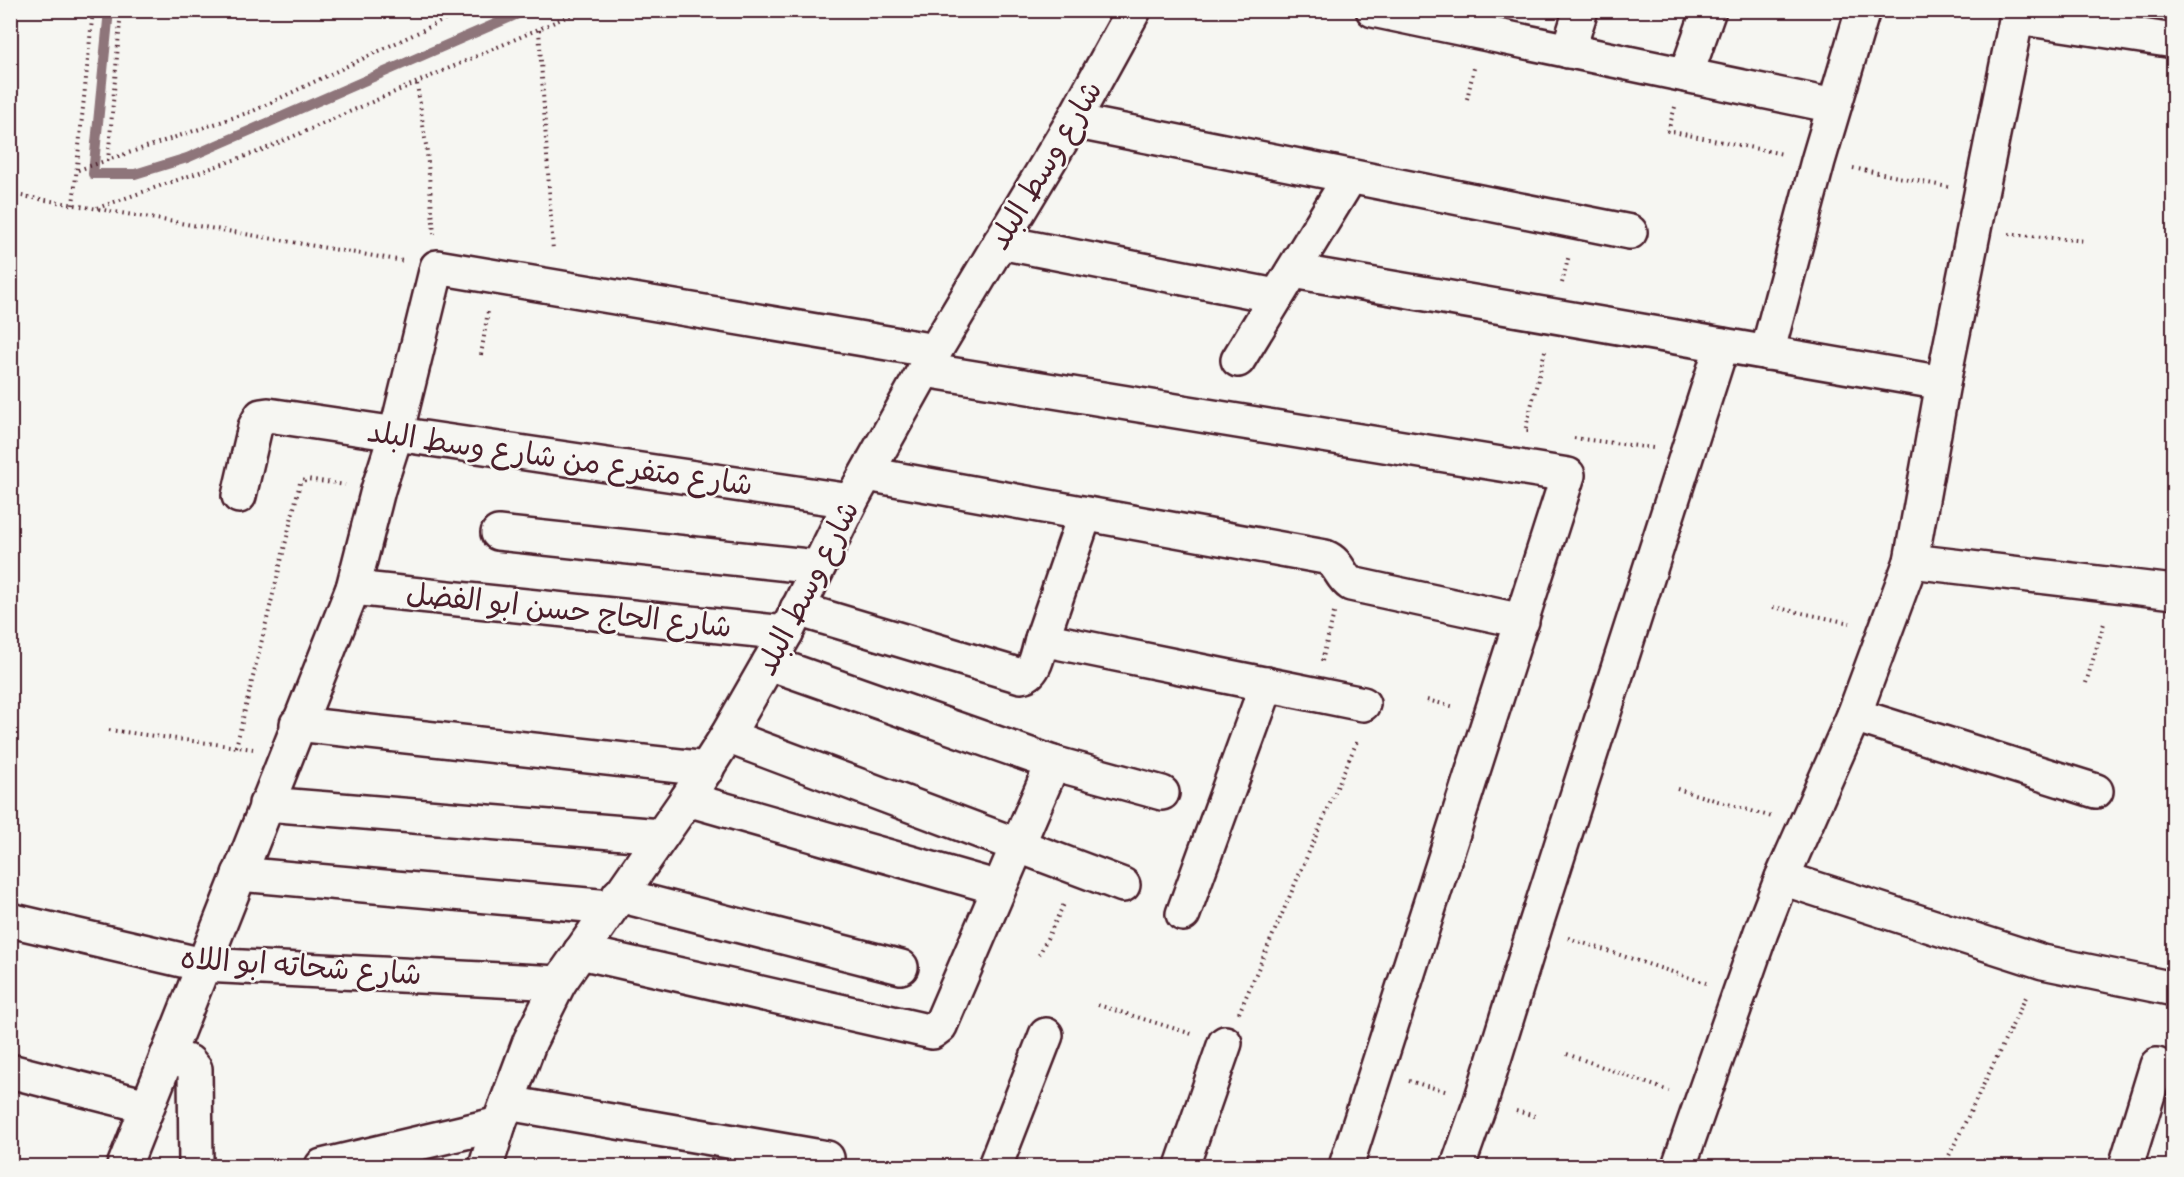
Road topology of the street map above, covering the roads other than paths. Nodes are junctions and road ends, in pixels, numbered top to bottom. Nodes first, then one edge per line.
1 (1134, 10) edge
2 (1373, 10) edge
3 (1581, 10) edge
4 (1709, 10) edge
5 (1863, 10) edge
6 (2018, 14) edge
7 (2174, 41) edge
8 (1568, 51) junction
9 (1686, 75) junction
10 (1834, 106) junction
11 (1073, 122) junction
12 (1350, 177) junction
13 (1630, 232) dead end
14 (1000, 242) junction
15 (1284, 284) junction
16 (1722, 345) junction
17 (1767, 353) junction
18 (930, 360) junction
19 (1238, 360) dead end
20 (1943, 383) junction
21 (396, 434) junction
22 (859, 488) junction
23 (239, 496) dead end
24 (1085, 514) junction
25 (498, 533) dead end
26 (1911, 561) junction
27 (817, 567) junction
28 (353, 588) junction
29 (2174, 592) edge
30 (791, 621) junction
31 (1522, 621) junction
32 (1042, 639) junction
33 (769, 663) junction
34 (1267, 684) junction
35 (1363, 704) road end
36 (1854, 715) junction
37 (727, 736) junction
38 (292, 739) junction
39 (1053, 763) junction
40 (707, 769) junction
41 (2096, 791) dead end
42 (1162, 793) dead end
43 (687, 799) junction
44 (266, 804) junction
45 (661, 836) junction
46 (1018, 846) junction
47 (239, 874) junction
48 (1782, 878) junction
49 (1123, 885) dead end
50 (999, 888) junction
51 (615, 901) junction
52 (1183, 915) dead end
53 (10, 921) edge
54 (580, 952) junction
55 (203, 965) junction
56 (901, 967) dead end
57 (559, 983) junction
58 (2174, 989) edge
59 (1046, 1035) dead end
60 (1225, 1044) road end
61 (167, 1056) junction
62 (2157, 1065) dead end
63 (10, 1071) edge
64 (147, 1106) junction
65 (503, 1113) junction
66 (747, 1156) edge
67 (827, 1158) dead end
68 (124, 1167) edge
69 (196, 1167) edge
70 (322, 1167) edge
71 (486, 1167) edge
72 (994, 1167) edge
73 (1182, 1167) edge
74 (1346, 1167) edge
75 (1458, 1167) edge
76 (1680, 1167) edge
77 (2126, 1167) edge

1 - 11 street, شارع وسط البلد
2 - 8 street
3 - 8 street
4 - 9 street
5 - 10 street
6 - 7 street
6 - 20 street
8 - 9 street
9 - 10 street
10 - 17 street
11 - 12 street
11 - 14 street, شارع وسط البلد
12 - 13 street
12 - 15 street
14 - 15 street
14 - 18 street, شارع وسط البلد
15 - 16 street
15 - 19 street
16 - 17 street
16 - 75 street
17 - 20 street
18 - 21 street
18 - 22 street, شارع وسط البلد
18 - 31 street
20 - 26 street
21 - 22 street, شارع متفرع من شارع وسط البلد
21 - 23 street, شارع متفرع من شارع وسط البلد
21 - 28 street
22 - 24 street, شارع متفرع من شارع وسط البلد
22 - 27 street, شارع وسط البلد
24 - 31 street, شارع متفرع من شارع وسط البلد
24 - 32 street, شارع الحاج حسن ابو الفضل
25 - 27 street
26 - 29 street
26 - 36 street
27 - 30 street, شارع وسط البلد
28 - 30 street, شارع الحاج حسن ابو الفضل
28 - 38 street
30 - 32 street, شارع الحاج حسن ابو الفضل
30 - 33 street, شارع وسط البلد
31 - 74 street
32 - 34 street
33 - 37 street, شارع وسط البلد
33 - 39 street
34 - 35 street
34 - 52 street
36 - 41 street
36 - 48 street
37 - 40 street, شارع وسط البلد
37 - 46 street
38 - 40 street
38 - 44 street
39 - 42 street
39 - 46 street
40 - 43 street, شارع وسط البلد
43 - 45 street, شارع وسط البلد
43 - 50 street
44 - 45 street
44 - 47 street
45 - 51 street, شارع وسط البلد
46 - 49 street
46 - 50 street
47 - 51 street
47 - 55 street
48 - 58 street
48 - 76 street
50 - 54 street
51 - 54 street, شارع وسط البلد
51 - 56 street
53 - 55 street, شارع شحاته ابو اللاه
54 - 57 street, شارع وسط البلد
55 - 57 street, شارع شحاته ابو اللاه
55 - 61 street
57 - 65 street, شارع وسط البلد
59 - 72 street
60 - 73 street
61 - 64 street
61 - 69 street
62 - 77 street
63 - 64 street
64 - 68 street
65 - 66 street
65 - 70 street
65 - 71 street, شارع وسط البلد
66 - 67 street

